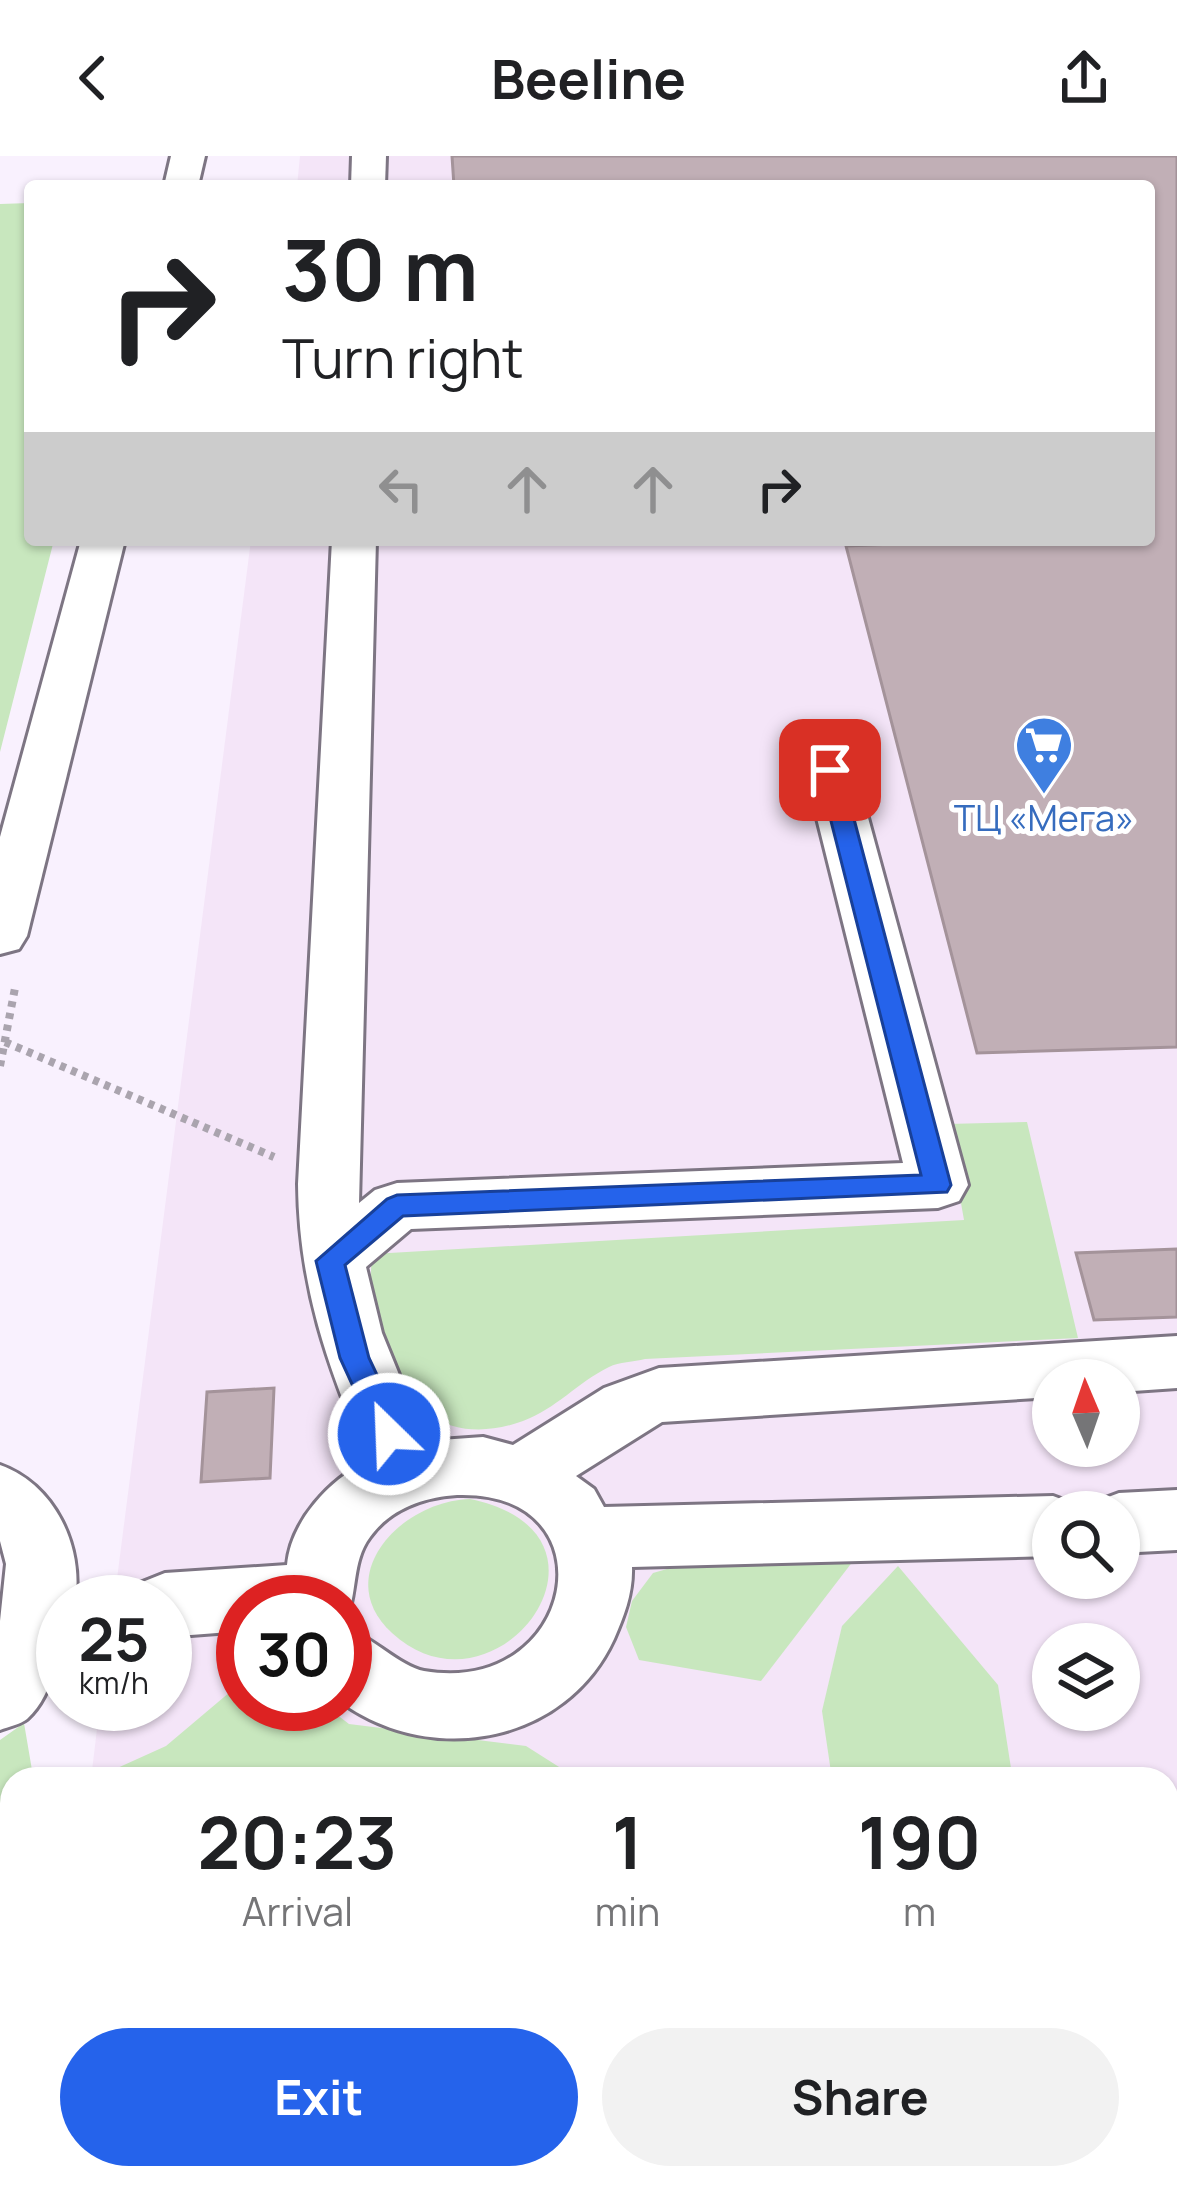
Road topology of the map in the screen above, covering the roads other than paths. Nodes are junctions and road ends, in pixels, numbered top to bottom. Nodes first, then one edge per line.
1 (102, 546) edge
2 (354, 546) edge
3 (830, 770) dead end
4 (0, 936) edge
5 (330, 1261) junction
6 (1177, 1363) edge
7 (407, 1473) junction
8 (521, 1476) junction
9 (0, 1494) edge
10 (1177, 1520) edge
11 (1140, 1522) edge
12 (1032, 1527) edge
13 (587, 1537) junction
14 (44, 1575) edge
15 (320, 1575) edge
16 (36, 1641) edge
17 (372, 1684) edge
18 (0, 1696) edge

1 - 4 street
2 - 5 street
3 - 5 street
5 - 7 street
6 - 8 street
7 - 8 street
7 - 15 street
8 - 13 street
9 - 14 street
10 - 11 street
12 - 13 street
13 - 17 street
16 - 18 street

